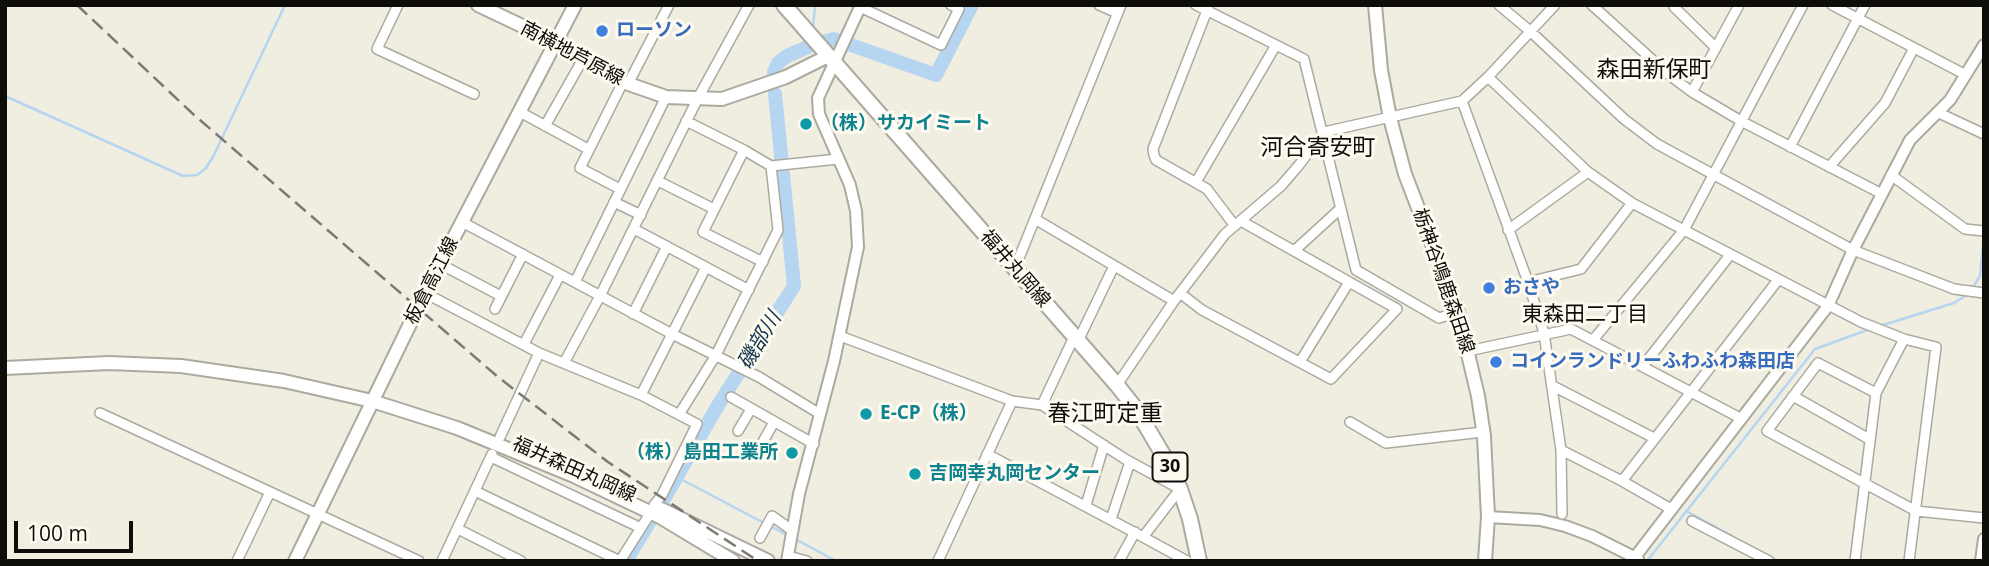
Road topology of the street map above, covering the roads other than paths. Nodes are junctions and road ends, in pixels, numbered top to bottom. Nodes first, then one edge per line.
1 (398, 5) edge
2 (478, 5) edge
3 (575, 5) edge
4 (668, 5) edge
5 (784, 5) edge
6 (951, 5) edge
7 (1099, 5) edge
8 (1196, 5) edge
9 (1375, 5) edge
10 (1499, 5) edge
11 (1555, 5) edge
12 (1592, 5) edge
13 (1739, 5) edge
14 (1803, 5) edge
15 (1832, 5) edge
16 (1865, 5) edge
17 (746, 6) edge
18 (861, 6) edge
19 (1674, 6) edge
20 (1208, 8) edge
21 (1119, 9) edge
22 (1858, 19) junction
23 (1530, 31) junction
24 (556, 42) junction
25 (1276, 45) junction
26 (1984, 45) edge
27 (1716, 48) junction
28 (1914, 48) junction
29 (583, 59) junction
30 (831, 59) junction
31 (1966, 75) junction
32 (1488, 76) junction
33 (625, 83) junction
34 (1692, 92) junction
35 (474, 94) dead end
36 (666, 97) junction
37 (698, 98) junction
38 (1462, 101) junction
39 (520, 112) junction
40 (1939, 113) junction
41 (1390, 118) junction
42 (686, 121) junction
43 (1741, 121) junction
44 (545, 126) junction
45 (1324, 132) junction
46 (1984, 134) edge
47 (1790, 147) junction
48 (588, 149) junction
49 (744, 150) junction
50 (838, 159) junction
51 (777, 165) junction
52 (1829, 167) junction
53 (1588, 172) junction
54 (1713, 175) junction
55 (1891, 176) junction
56 (657, 181) junction
57 (1196, 182) junction
58 (620, 190) junction
59 (1882, 194) junction
60 (614, 202) junction
61 (1632, 203) junction
62 (1341, 208) junction
63 (714, 209) junction
64 (641, 215) junction
65 (1035, 219) junction
66 (462, 222) junction
67 (1238, 223) junction
68 (634, 229) junction
69 (1508, 230) junction
70 (1684, 230) junction
71 (1984, 231) edge
72 (667, 246) junction
73 (1853, 250) junction
74 (1294, 251) junction
75 (523, 254) junction
76 (1730, 255) junction
77 (763, 262) junction
78 (440, 264) junction
79 (1114, 266) junction
80 (706, 267) junction
81 (1015, 268) junction
82 (560, 275) junction
83 (1778, 280) junction
84 (575, 282) junction
85 (1349, 282) junction
86 (1528, 282) junction
87 (749, 290) junction
88 (425, 293) junction
89 (1984, 293) edge
90 (501, 296) junction
91 (600, 296) junction
92 (1177, 297) junction
93 (1828, 306) junction
94 (495, 309) dead end
95 (1458, 312) junction
96 (633, 314) junction
97 (1544, 333) junction
98 (672, 334) junction
99 (840, 336) junction
100 (1076, 339) junction
101 (1904, 339) junction
102 (1593, 340) junction
103 (524, 344) junction
104 (1468, 351) junction
105 (539, 353) junction
106 (716, 355) junction
107 (1300, 362) junction
108 (564, 363) junction
109 (1643, 366) junction
110 (5, 368) edge
111 (1117, 385) junction
112 (1553, 386) junction
113 (1690, 392) junction
114 (1876, 393) junction
115 (641, 395) junction
116 (1793, 396) junction
117 (731, 397) dead end
118 (372, 401) junction
119 (1012, 401) junction
120 (1042, 405) junction
121 (751, 409) junction
122 (100, 412) dead end
123 (680, 413) junction
124 (820, 414) junction
125 (1742, 419) junction
126 (774, 422) junction
127 (1350, 422) dead end
128 (738, 432) dead end
129 (1483, 432) junction
130 (1654, 438) junction
131 (1869, 439) junction
132 (499, 440) junction
133 (814, 444) junction
134 (1104, 445) junction
135 (760, 447) dead end
136 (1561, 450) junction
137 (987, 454) junction
138 (491, 457) junction
139 (1130, 461) junction
140 (1622, 481) junction
141 (1866, 485) junction
142 (1180, 489) junction
143 (475, 491) junction
144 (271, 492) junction
145 (1086, 505) junction
146 (1671, 509) junction
147 (657, 511) junction
148 (1916, 511) junction
149 (318, 513) junction
150 (1562, 514) dead end
151 (1488, 517) junction
152 (1984, 518) edge
153 (1111, 519) junction
154 (1692, 521) dead end
155 (641, 528) junction
156 (458, 529) junction
157 (793, 531) junction
158 (1139, 534) junction
159 (760, 538) dead end
160 (1984, 539) edge
161 (787, 558) edge
162 (1636, 559) edge
163 (237, 561) edge
164 (295, 561) edge
165 (419, 561) edge
166 (442, 561) edge
167 (521, 561) edge
168 (733, 561) edge
169 (768, 561) edge
170 (807, 561) edge
171 (938, 561) edge
172 (1119, 561) edge
173 (1187, 561) edge
174 (1199, 561) edge
175 (1485, 561) edge
176 (1769, 561) edge
177 (1855, 561) edge
178 (1909, 561) edge
179 (1981, 561) edge

1 - 35 street
2 - 24 main road, 南横地芦原線
3 - 24 main road, 板倉高江線
4 - 33 street
5 - 30 main road, 福井丸岡線 / 30
6 - 18 street
7 - 21 street
8 - 20 street
9 - 41 main road, 栃神谷鳴鹿森田線
10 - 23 street
11 - 23 street
12 - 34 street
13 - 27 street
14 - 43 street
15 - 22 street
16 - 22 street
17 - 37 street
18 - 30 street
19 - 27 street
20 - 25 street
20 - 57 street
21 - 65 street
22 - 28 street
22 - 47 street
23 - 32 street
23 - 54 street
24 - 29 main road, 南横地芦原線
24 - 39 main road, 板倉高江線
25 - 45 street
25 - 57 street
26 - 31 street
27 - 34 street
28 - 31 street
28 - 52 street
29 - 33 main road, 南横地芦原線
29 - 44 street
30 - 37 main road, 南横地芦原線
30 - 50 street
30 - 81 main road, 福井丸岡線 / 30
31 - 40 street
32 - 38 street
32 - 53 street
33 - 36 main road, 南横地芦原線
33 - 48 street
34 - 43 street
36 - 37 main road, 南横地芦原線
36 - 58 street
37 - 42 street
38 - 41 street
38 - 69 street
39 - 44 street
39 - 66 main road, 板倉高江線
40 - 46 street
40 - 55 street
41 - 45 street
41 - 95 main road, 栃神谷鳴鹿森田線
42 - 49 street
42 - 56 street
43 - 47 street
43 - 54 street
44 - 48 street
45 - 62 street
45 - 67 street
47 - 52 street
48 - 58 street
49 - 51 street
49 - 63 street
50 - 51 street
50 - 99 street
51 - 77 street
52 - 59 street
53 - 61 street
53 - 69 street
54 - 70 street
54 - 73 street
55 - 59 street
55 - 71 street
56 - 63 street
56 - 64 street
57 - 67 street
58 - 60 street
59 - 73 street
60 - 64 street
60 - 84 street
61 - 70 street
61 - 86 street
62 - 74 street
62 - 95 street
63 - 77 street
64 - 68 street
65 - 79 street
65 - 81 street
66 - 75 street
66 - 78 main road, 板倉高江線
67 - 74 street
67 - 92 street
68 - 72 street
68 - 91 street
69 - 86 street
70 - 76 street
70 - 102 street
72 - 80 street
72 - 96 street
73 - 89 street
73 - 93 street
74 - 85 street
75 - 82 street
75 - 90 street
76 - 83 street
76 - 109 street
77 - 87 street
78 - 88 main road, 板倉高江線
78 - 90 street
79 - 92 street
79 - 100 street
80 - 87 street
80 - 98 street
81 - 100 main road, 福井丸岡線 / 30
82 - 84 street
82 - 103 street
83 - 93 street
83 - 113 street
84 - 91 street
85 - 107 street
85 - 107 street
86 - 97 street
87 - 106 street
88 - 103 street
88 - 118 main road, 板倉高江線
90 - 94 street
91 - 96 street
91 - 108 street
92 - 107 street
92 - 111 street
93 - 101 street
93 - 125 street
95 - 104 main road, 栃神谷鳴鹿森田線
96 - 98 street
97 - 102 street
97 - 104 street
97 - 112 street
98 - 106 street
98 - 115 street
99 - 119 street
99 - 124 street
100 - 111 main road, 福井丸岡線 / 30
100 - 120 street
101 - 114 street
101 - 148 street
102 - 109 street
103 - 105 street
104 - 129 main road, 栃神谷鳴鹿森田線
105 - 108 street
105 - 132 street
106 - 123 street
106 - 124 street
108 - 115 street
109 - 113 street
110 - 118 main road, 福井森田丸岡線
111 - 142 main road, 福井丸岡線 / 30
112 - 130 street
112 - 136 street
113 - 125 street
113 - 130 street
114 - 116 street
114 - 131 street
115 - 123 street
116 - 131 street
116 - 141 street
117 - 121 street
118 - 132 main road, 福井森田丸岡線
118 - 149 main road, 板倉高江線
119 - 120 street
119 - 137 street
120 - 134 street
121 - 126 street
121 - 128 street
122 - 144 street
123 - 147 street
124 - 133 street
125 - 146 street
126 - 133 street
126 - 135 street
127 - 129 street
129 - 151 main road, 栃神谷鳴鹿森田線
130 - 140 street
131 - 141 street
132 - 138 street
132 - 147 main road, 福井森田丸岡線
133 - 157 street
134 - 139 street
134 - 145 street
136 - 140 street
136 - 150 street
137 - 145 street
137 - 171 street
138 - 143 street
138 - 155 street
139 - 142 street
139 - 153 street
140 - 146 street
141 - 148 street
141 - 177 street
142 - 158 street
142 - 174 main road, 福井丸岡線 / 30
143 - 155 street
143 - 156 street
144 - 149 street
144 - 163 street
145 - 153 street
146 - 162 street
147 - 155 street
147 - 168 main road, 福井森田丸岡線
147 - 169 main road, 福井森田丸岡線
148 - 152 street
148 - 178 street
149 - 164 main road, 板倉高江線
149 - 165 street
151 - 162 street
151 - 175 main road, 栃神谷鳴鹿森田線
153 - 158 street
154 - 176 street
156 - 166 street
156 - 167 street
157 - 159 street
157 - 161 street
158 - 172 street
158 - 173 street
160 - 179 street
161 - 170 street

